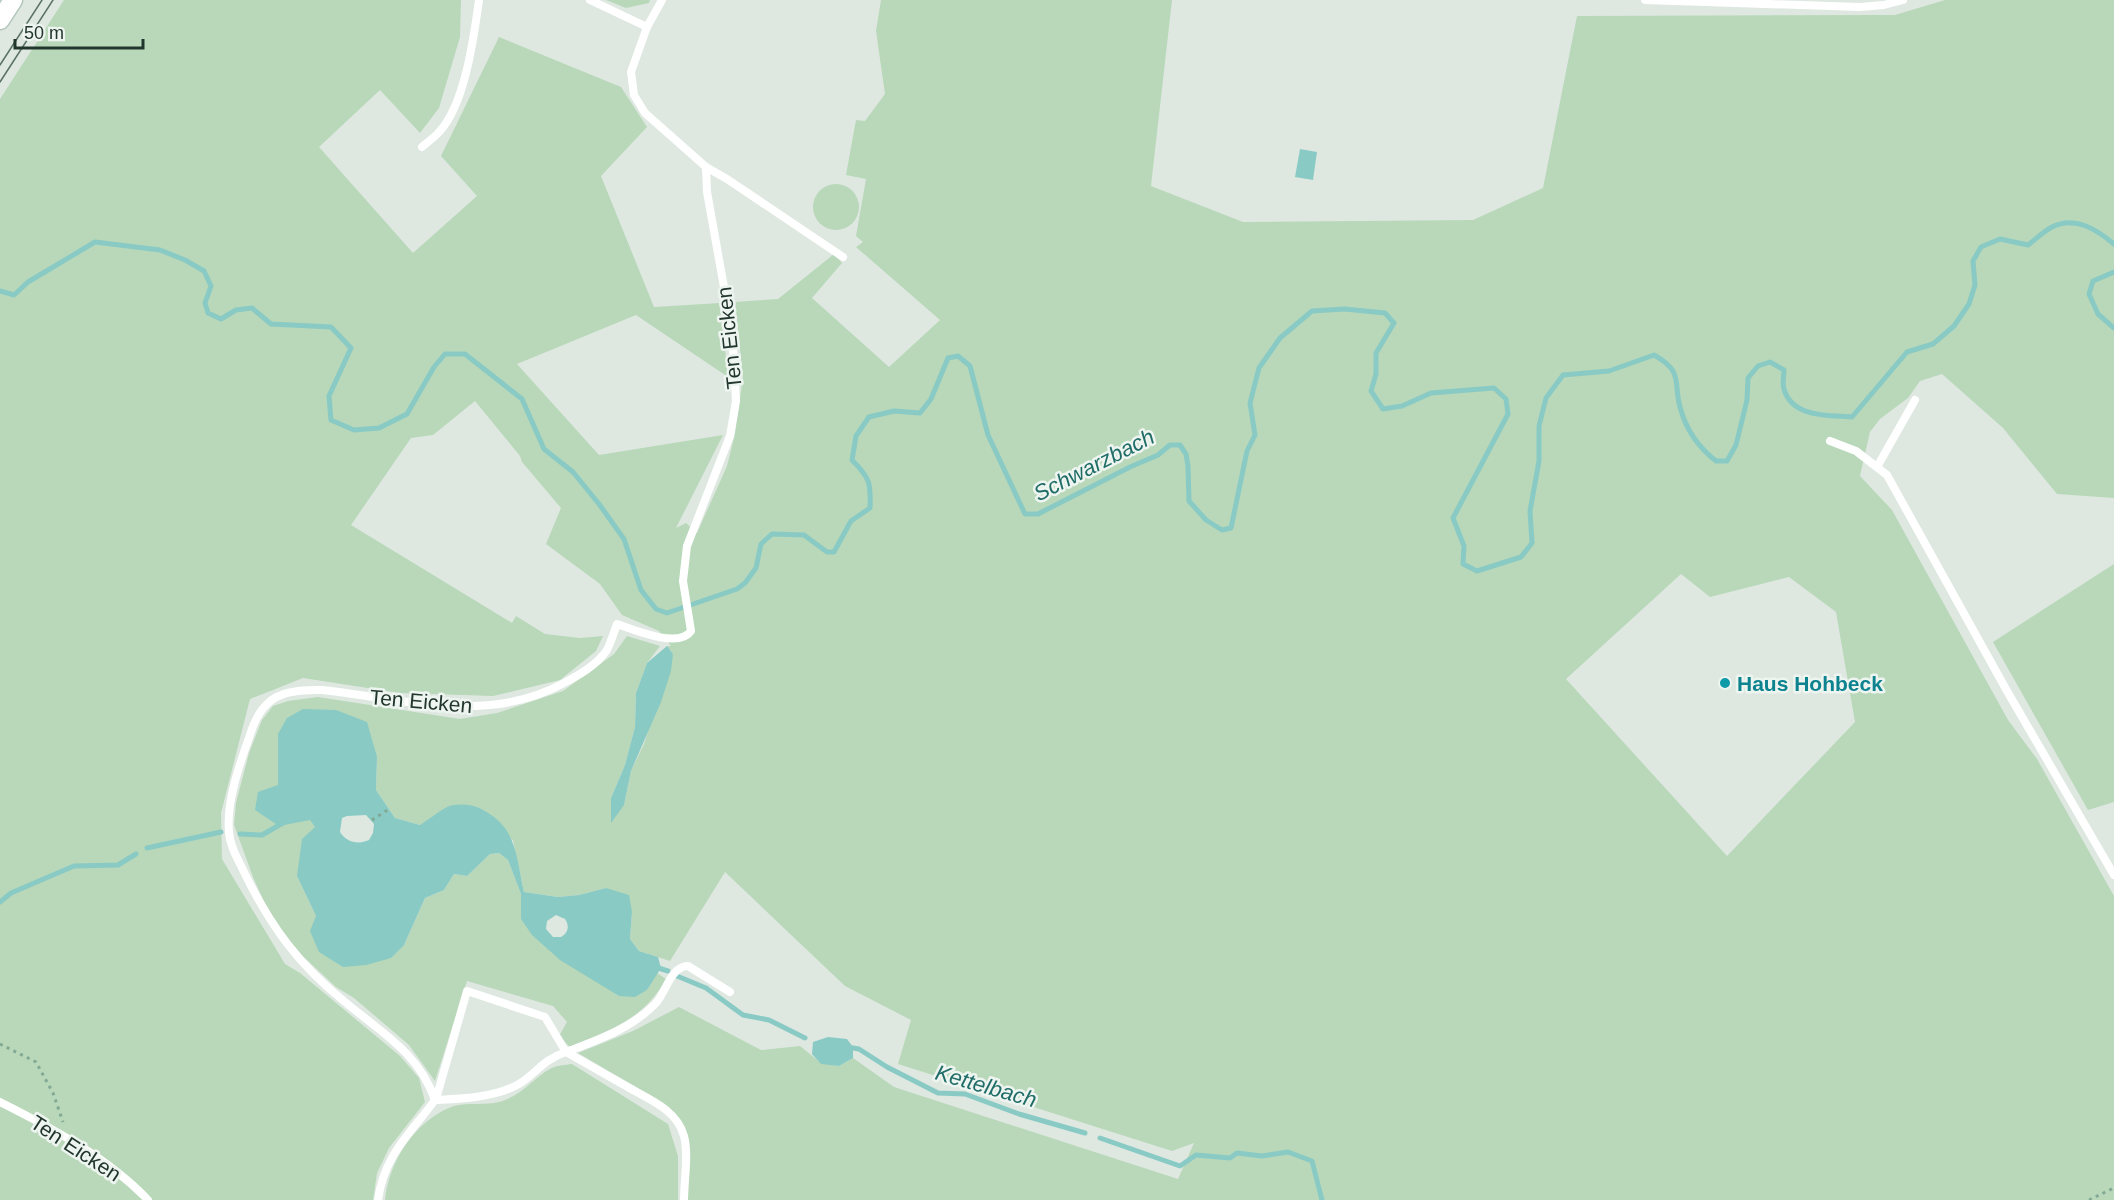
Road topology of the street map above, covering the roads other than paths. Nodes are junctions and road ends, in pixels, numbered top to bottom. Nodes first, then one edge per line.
1 (13, 0) edge
2 (479, 0) edge
3 (590, 0) edge
4 (662, 0) edge
5 (1645, 0) edge
6 (1903, 0) edge
7 (0, 20) edge
8 (647, 27) junction
9 (422, 147) dead end
10 (706, 167) junction
11 (843, 257) dead end
12 (1915, 400) dead end
13 (1830, 441) dead end
14 (1877, 467) junction
15 (2114, 875) edge
16 (730, 992) dead end
17 (566, 1052) junction
18 (435, 1101) junction
19 (0, 1102) edge
20 (148, 1200) edge
21 (378, 1200) edge
22 (684, 1200) edge

1 - 7 main road
2 - 9 lane
3 - 8 lane
4 - 8 lane
5 - 6 lane
8 - 10 lane
10 - 11 lane
10 - 18 lane, Ten Eicken
12 - 14 lane
13 - 14 lane
14 - 15 lane
16 - 17 lane
17 - 18 lane
17 - 18 lane
17 - 22 lane
18 - 21 lane
19 - 20 lane, Ten Eicken

